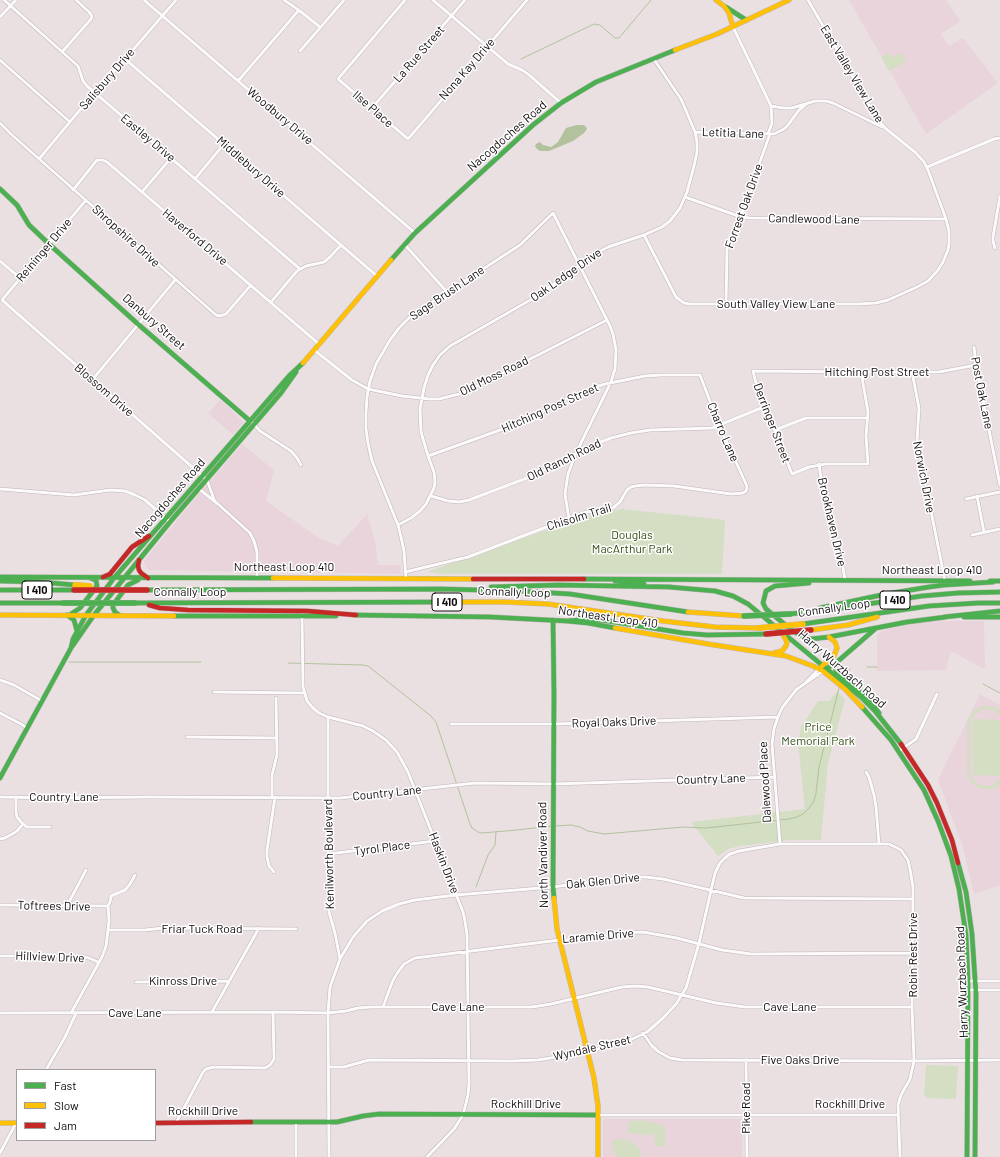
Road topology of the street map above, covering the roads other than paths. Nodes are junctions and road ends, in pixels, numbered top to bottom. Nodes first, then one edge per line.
1 (4, 0) edge
2 (16, 0) edge
3 (76, 0) edge
4 (144, 0) edge
5 (176, 0) edge
6 (284, 0) edge
7 (344, 0) edge
8 (405, 0) edge
9 (433, 0) edge
10 (465, 0) edge
11 (527, 0) edge
12 (716, 0) edge
13 (790, 0) edge
14 (808, 0) edge
15 (11, 6) junction
16 (724, 6) junction
17 (299, 10) junction
18 (162, 16) junction
19 (452, 16) junction
20 (0, 17) edge
21 (746, 20) junction
22 (733, 26) junction
23 (320, 27) junction
24 (487, 46) junction
25 (300, 50) dead end
26 (62, 52) junction
27 (653, 58) junction
28 (125, 59) junction
29 (0, 60) edge
30 (238, 81) junction
31 (94, 93) junction
32 (561, 103) junction
33 (806, 104) junction
34 (771, 106) junction
35 (372, 108) junction
36 (70, 122) junction
37 (0, 123) edge
38 (885, 128) junction
39 (695, 132) junction
40 (771, 134) junction
41 (1000, 138) edge
42 (408, 139) joint
43 (224, 144) junction
44 (171, 158) junction
45 (39, 159) junction
46 (927, 167) junction
47 (195, 179) junction
48 (0, 189) edge
49 (73, 190) junction
50 (142, 192) junction
51 (1000, 196) edge
52 (685, 197) junction
53 (86, 200) junction
54 (741, 217) junction
55 (946, 220) junction
56 (415, 233) junction
57 (644, 235) junction
58 (49, 244) junction
59 (341, 245) junction
60 (405, 245) junction
61 (995, 248) dead end
62 (0, 261) edge
63 (579, 265) junction
64 (300, 269) junction
65 (938, 270) joint
66 (377, 276) junction
67 (20, 278) junction
68 (175, 280) junction
69 (251, 285) junction
70 (447, 292) junction
71 (2, 300) joint
72 (271, 302) junction
73 (726, 305) junction
74 (607, 320) junction
75 (139, 325) junction
76 (319, 344) junction
77 (974, 347) dead end
78 (314, 350) junction
79 (976, 365) junction
80 (753, 371) joint
81 (861, 372) junction
82 (912, 372) junction
83 (700, 375) joint
84 (93, 380) junction
85 (611, 382) junction
86 (368, 389) junction
87 (422, 398) junction
88 (766, 406) junction
89 (868, 418) junction
90 (252, 423) junction
91 (719, 425) junction
92 (775, 430) junction
93 (576, 453) junction
94 (428, 456) junction
95 (301, 464) dead end
96 (819, 464) junction
97 (205, 478) junction
98 (1000, 485) edge
99 (199, 488) junction
100 (747, 488) joint
101 (0, 489) edge
102 (1000, 492) edge
103 (431, 496) junction
104 (977, 496) junction
105 (966, 499) dead end
106 (215, 502) junction
107 (569, 519) junction
108 (168, 520) junction
109 (398, 525) junction
110 (1000, 529) edge
111 (984, 532) junction
112 (152, 534) junction
113 (972, 535) dead end
114 (139, 560) junction
115 (405, 576) junction
116 (0, 577) edge
117 (89, 577) junction
118 (102, 577) junction
119 (114, 578) junction
120 (124, 578) junction
121 (141, 578) junction
122 (148, 578) junction
123 (256, 578) junction
124 (582, 578) junction
125 (829, 580) junction
126 (845, 580) junction
127 (0, 581) edge
128 (945, 581) junction
129 (993, 582) junction
130 (1000, 582) edge
131 (74, 587) junction
132 (671, 587) junction
133 (441, 589) junction
134 (0, 590) edge
135 (1000, 592) edge
136 (0, 603) edge
137 (134, 603) junction
138 (1000, 603) edge
139 (903, 610) junction
140 (1000, 611) edge
141 (790, 614) junction
142 (0, 615) edge
143 (68, 615) junction
144 (86, 615) junction
145 (94, 615) junction
146 (119, 615) junction
147 (302, 615) junction
148 (356, 615) junction
149 (944, 617) junction
150 (1000, 617) edge
151 (553, 620) junction
152 (567, 620) junction
153 (876, 628) junction
154 (780, 630) junction
155 (77, 632) junction
156 (829, 637) junction
157 (70, 648) junction
158 (773, 653) junction
159 (835, 663) junction
160 (823, 669) junction
161 (0, 680) edge
162 (214, 692) dead end
163 (304, 693) junction
164 (937, 694) dead end
165 (276, 698) dead end
166 (42, 701) junction
167 (0, 713) edge
168 (328, 717) junction
169 (778, 717) junction
170 (883, 720) junction
171 (451, 724) dead end
172 (554, 724) junction
173 (27, 728) junction
174 (187, 737) dead end
175 (276, 738) junction
176 (904, 747) junction
177 (898, 751) junction
178 (866, 772) dead end
179 (1, 776) edge
180 (775, 777) junction
181 (554, 784) junction
182 (415, 790) junction
183 (0, 797) edge
184 (16, 797) junction
185 (274, 797) junction
186 (328, 798) junction
187 (934, 804) junction
188 (23, 824) junction
189 (50, 827) dead end
190 (0, 839) edge
191 (436, 841) junction
192 (780, 844) junction
193 (879, 844) junction
194 (328, 854) junction
195 (86, 870) dead end
196 (274, 872) dead end
197 (135, 875) dead end
198 (552, 887) junction
199 (711, 890) junction
200 (456, 895) junction
201 (913, 899) junction
202 (0, 905) edge
203 (67, 906) junction
204 (108, 906) junction
205 (259, 928) junction
206 (296, 929) dead end
207 (108, 930) junction
208 (969, 934) junction
209 (560, 940) junction
210 (699, 943) junction
211 (468, 951) junction
212 (912, 953) junction
213 (0, 956) edge
214 (340, 959) junction
215 (98, 962) junction
216 (229, 981) junction
217 (968, 981) junction
218 (976, 981) junction
219 (1000, 981) edge
220 (136, 982) dead end
221 (968, 990) junction
222 (976, 990) junction
223 (1000, 990) edge
224 (682, 995) junction
225 (575, 999) junction
226 (383, 1007) junction
227 (468, 1007) junction
228 (912, 1007) junction
229 (212, 1012) junction
230 (273, 1012) junction
231 (0, 1013) edge
232 (71, 1013) junction
233 (76, 1013) junction
234 (328, 1013) junction
235 (644, 1034) junction
236 (587, 1052) junction
237 (746, 1060) junction
238 (967, 1060) junction
239 (976, 1060) junction
240 (1000, 1060) edge
241 (468, 1061) junction
242 (914, 1061) junction
243 (328, 1067) junction
244 (47, 1069) edge
245 (463, 1115) junction
246 (597, 1115) junction
247 (747, 1115) junction
248 (898, 1115) junction
249 (296, 1122) junction
250 (329, 1122) junction
251 (0, 1123) edge
252 (16, 1123) edge
253 (156, 1123) edge
254 (176, 1123) junction
255 (16, 1125) edge
256 (0, 1153) edge
257 (296, 1157) edge
258 (330, 1157) edge
259 (427, 1157) edge
260 (598, 1157) edge
261 (747, 1157) edge
262 (900, 1157) edge
263 (967, 1157) edge
264 (975, 1157) edge

1 - 15 street, Eastley Drive
2 - 15 street
3 - 26 street
4 - 18 street, Woodbury Drive
5 - 18 street, Salisbury Drive
6 - 17 street
7 - 23 street
8 - 35 street, Ilse Place
9 - 19 street
10 - 19 street, La Rue Street
11 - 24 street, Nona Kay Drive
12 - 16 main road
13 - 21 main road, Nacogdoches Road
14 - 38 street, East Valley View Lane
15 - 20 street
15 - 26 street, Eastley Drive
16 - 21 main road
16 - 22 main road
17 - 23 street
17 - 30 street
18 - 28 street, Salisbury Drive
18 - 30 street, Woodbury Drive
19 - 24 street
19 - 35 street, La Rue Street
21 - 22 main road, Nacogdoches Road
22 - 27 main road, Nacogdoches Road
22 - 34 street
23 - 25 street
24 - 32 street
24 - 42 street, Nona Kay Drive
26 - 31 street, Eastley Drive
27 - 32 main road, Nacogdoches Road
27 - 39 street, Oak Ledge Drive
28 - 31 street, Salisbury Drive
28 - 43 street, Middlebury Drive
29 - 36 street
30 - 56 street, Woodbury Drive
31 - 36 street, Salisbury Drive
31 - 44 street, Eastley Drive
32 - 56 main road, Nacogdoches Road
33 - 34 street
33 - 38 street
33 - 40 street
34 - 40 street, Forrest Oak Drive
35 - 42 street, Ilse Place
36 - 45 street, Salisbury Drive
37 - 45 street, Shropshire Drive
38 - 46 street, East Valley View Lane
39 - 40 street, Letitia Lane
39 - 52 street, Oak Ledge Drive
40 - 54 street, Forrest Oak Drive
41 - 46 street
43 - 47 street
43 - 59 street, Middlebury Drive
44 - 47 street, Eastley Drive
44 - 50 street
45 - 49 street, Shropshire Drive
46 - 55 street, East Valley View Lane
47 - 64 street, Eastley Drive
48 - 58 main road, Danbury Street
49 - 50 street, Haverford Drive
49 - 53 street, Shropshire Drive
50 - 69 street, Haverford Drive
51 - 61 street
52 - 54 street, Candlewood Lane
52 - 57 street, Oak Ledge Drive
53 - 58 street, Reininger Drive
53 - 68 street, Shropshire Drive
54 - 55 street, Candlewood Lane
54 - 73 street, Forrest Oak Drive
55 - 65 street, East Valley View Lane
56 - 60 main road, Nacogdoches Road
57 - 63 street, Oak Ledge Drive
57 - 73 street, South Valley View Lane
58 - 67 street, Reininger Drive
58 - 75 main road, Danbury Street
59 - 64 street
59 - 66 street, Middlebury Drive
60 - 66 main road, Nacogdoches Road
60 - 70 street
62 - 67 street
63 - 70 street, Sage Brush Lane
63 - 74 street
63 - 87 street, Oak Ledge Drive
64 - 72 street
65 - 73 street, South Valley View Lane
66 - 76 main road, Nacogdoches Road
67 - 71 street, Reininger Drive
68 - 69 street, Shropshire Drive
68 - 75 street
69 - 72 street, Haverford Drive
70 - 86 street, Sage Brush Lane
71 - 84 street, Blossom Drive
72 - 76 street, Haverford Drive
74 - 85 street
74 - 87 street, Old Moss Road
75 - 84 street
75 - 90 main road, Danbury Street
76 - 78 main road, Nacogdoches Road
77 - 79 street, Post Oak Lane
78 - 86 street, Old Moss Road
78 - 90 main road, Nacogdoches Road
79 - 82 street, Hitching Post Street
79 - 98 street, Post Oak Lane
80 - 81 street, Hitching Post Street
80 - 88 street, Derringer Street
81 - 82 street, Hitching Post Street
81 - 89 street
82 - 128 street, Norwich Drive
83 - 85 street, Hitching Post Street
83 - 91 street, Charro Lane
84 - 97 street, Blossom Drive
85 - 93 street
85 - 94 street, Hitching Post Street
86 - 87 street, Old Moss Road
86 - 109 street, Sage Brush Lane
87 - 94 street, Oak Ledge Drive
88 - 91 street, Old Ranch Road
88 - 92 street, Derringer Street
89 - 92 street
89 - 96 street
90 - 95 street, Danbury Street
90 - 97 main road, Nacogdoches Road
91 - 93 street, Old Ranch Road
91 - 100 street, Charro Lane
92 - 96 street, Derringer Street
93 - 103 street, Old Ranch Road
93 - 107 street
94 - 103 street, Oak Ledge Drive
96 - 126 street, Brookhaven Drive
97 - 99 main road, Nacogdoches Road
97 - 106 street
97 - 108 main road, Nacogdoches Road
99 - 106 street
99 - 108 main road, Nacogdoches Road
100 - 107 street, Chisolm Trail
101 - 108 street
102 - 104 street
103 - 109 street
104 - 105 street
104 - 111 street
106 - 123 street
107 - 115 street, Chisolm Trail
108 - 112 main road, Nacogdoches Road
108 - 114 main road, Nacogdoches Road
109 - 115 street, Sage Brush Lane
110 - 111 street
111 - 113 street
112 - 118 main road
112 - 119 main road, Nacogdoches Road
114 - 120 main road, Nacogdoches Road
114 - 122 main road
115 - 123 main road, Northeast Loop 410
115 - 124 main road, Northeast Loop 410
116 - 117 main road, Northeast Loop 410
117 - 118 main road, Northeast Loop 410
117 - 143 main road
118 - 119 main road, Northeast Loop 410
119 - 120 main road, Northeast Loop 410
119 - 144 main road, Nacogdoches Road
120 - 121 main road, Northeast Loop 410
120 - 145 main road, Nacogdoches Road
121 - 122 main road, Northeast Loop 410
121 - 146 main road
122 - 123 main road, Northeast Loop 410
124 - 125 main road, Northeast Loop 410
124 - 132 main road, Harry Wurzbach Road
125 - 126 main road, Northeast Loop 410
125 - 156 main road
126 - 128 main road, Northeast Loop 410
127 - 131 main road
128 - 129 main road, Northeast Loop 410
129 - 130 main road, Northeast Loop 410
129 - 141 main road
131 - 133 main road, Connally Loop / I 410, bridge
131 - 134 main road, Connally Loop / I 410
132 - 133 main road
132 - 154 main road, Harry Wurzbach Road
133 - 141 main road, Connally Loop / I 410, bridge
135 - 141 main road, Connally Loop / I 410
136 - 137 main road, Connally Loop / I 410, bridge
137 - 139 main road, Connally Loop / I 410, bridge
137 - 148 main road
138 - 139 main road, Connally Loop / I 410
139 - 152 main road, bridge
140 - 149 main road
142 - 143 main road, Northeast Loop 410
143 - 144 main road, Northeast Loop 410
143 - 155 main road
144 - 145 main road, Northeast Loop 410
144 - 155 main road, Nacogdoches Road
145 - 146 main road, Northeast Loop 410
145 - 157 main road, Nacogdoches Road
146 - 147 main road, Northeast Loop 410
147 - 148 main road, Northeast Loop 410
147 - 163 street, Haskin Drive
148 - 151 main road, Northeast Loop 410
149 - 150 main road
149 - 153 main road
151 - 152 main road, Northeast Loop 410
151 - 172 main road, North Vandiver Road
152 - 158 main road, Northeast Loop 410
153 - 156 main road
153 - 159 main road
154 - 158 main road
154 - 160 main road, Harry Wurzbach Road
155 - 157 main road, Nacogdoches Road
156 - 160 main road
157 - 166 main road, Nacogdoches Road
158 - 160 main road, Northeast Loop 410
159 - 160 main road
159 - 170 main road
160 - 169 street, Dalewood Place
160 - 170 main road, Harry Wurzbach Road
160 - 177 main road, Harry Wurzbach Road
161 - 166 street
162 - 163 street
163 - 168 street, Haskin Drive
164 - 176 street
165 - 175 street
166 - 173 main road, Nacogdoches Road
167 - 173 street
168 - 182 street, Haskin Drive
168 - 186 street, Kenilworth Boulevard
169 - 172 street, Royal Oaks Drive
169 - 180 street, Dalewood Place
170 - 176 main road, Harry Wurzbach Road
171 - 172 street, Royal Oaks Drive
172 - 181 main road, North Vandiver Road
173 - 179 main road, Nacogdoches Road
174 - 175 street
175 - 185 street
176 - 177 street
176 - 187 main road, Harry Wurzbach Road
177 - 187 main road, Harry Wurzbach Road
178 - 193 street
180 - 181 street, Country Lane
180 - 192 street, Dalewood Place
181 - 182 street, Country Lane
181 - 198 main road, North Vandiver Road
182 - 186 street, Country Lane
182 - 191 street, Haskin Drive
183 - 184 street, Country Lane
184 - 185 street, Country Lane
184 - 188 street
185 - 186 street, Country Lane
185 - 196 street
186 - 194 street, Kenilworth Boulevard
187 - 208 main road, Harry Wurzbach Road
188 - 189 street
188 - 190 street
191 - 194 street, Tyrol Place
191 - 200 street, Haskin Drive
192 - 193 street, Wyndale Street
192 - 199 street, Wyndale Street
193 - 201 street, Robin Rest Drive
194 - 214 street, Kenilworth Boulevard
195 - 203 street
197 - 204 street
198 - 199 street, Oak Glen Drive
198 - 200 street, Oak Glen Drive
198 - 209 main road, North Vandiver Road
199 - 201 street, Oak Glen Drive
199 - 210 street, Wyndale Street
200 - 211 street, Haskin Drive
200 - 214 street, Oak Glen Drive
201 - 212 street, Robin Rest Drive
202 - 203 street, Toftrees Drive
203 - 204 street, Toftrees Drive
204 - 207 street
205 - 206 street, Friar Tuck Road
205 - 207 street, Friar Tuck Road
205 - 216 street
207 - 215 street
208 - 217 main road, Harry Wurzbach Road
208 - 218 main road, Harry Wurzbach Road
209 - 210 street, Laramie Drive
209 - 211 street, Laramie Drive
209 - 225 main road, North Vandiver Road
210 - 212 street, Laramie Drive
210 - 224 street, Wyndale Street
211 - 226 street, Laramie Drive
211 - 227 street, Haskin Drive
212 - 228 street, Robin Rest Drive
213 - 215 street, Hillview Drive
214 - 234 street
215 - 232 street
216 - 220 street, Kinross Drive
216 - 229 street
217 - 218 street
217 - 221 main road, Harry Wurzbach Road
218 - 219 street
218 - 222 main road, Harry Wurzbach Road
221 - 222 street
221 - 238 main road, Harry Wurzbach Road
222 - 223 street
222 - 239 main road, Harry Wurzbach Road
224 - 225 street, Cave Lane
224 - 228 street, Cave Lane
224 - 235 street, Wyndale Street
225 - 227 street, Cave Lane
225 - 236 main road, North Vandiver Road
226 - 227 street, Cave Lane
226 - 234 street, Cave Lane
227 - 241 street, Haskin Drive
228 - 242 street, Robin Rest Drive
229 - 230 street, Cave Lane
229 - 233 street, Cave Lane
230 - 234 street, Cave Lane
230 - 254 street
231 - 232 street, Cave Lane
232 - 233 street, Cave Lane
233 - 244 street
234 - 243 street
235 - 236 street, Wyndale Street
235 - 237 street, Five Oaks Drive
236 - 241 street, Wyndale Street
236 - 246 main road, North Vandiver Road
237 - 242 street, Five Oaks Drive
237 - 247 street, Pike Road
238 - 239 street, Five Oaks Drive
238 - 242 street, Five Oaks Drive
238 - 263 main road, Harry Wurzbach Road
239 - 240 street, Five Oaks Drive
239 - 264 main road, Harry Wurzbach Road
241 - 243 street, Wyndale Street
241 - 245 street, Haskin Drive
242 - 248 street, Robin Rest Drive
243 - 250 street
245 - 246 main road, Rockhill Drive
245 - 250 main road, Rockhill Drive
245 - 259 street, Haskin Drive
246 - 247 street, Rockhill Drive
246 - 260 main road, North Vandiver Road
247 - 248 street, Rockhill Drive
247 - 261 street, Pike Road
248 - 262 street, Robin Rest Drive
249 - 250 main road, Rockhill Drive
249 - 254 main road, Rockhill Drive
249 - 257 street
250 - 258 street
251 - 252 main road
253 - 254 main road, Rockhill Drive
255 - 256 street

